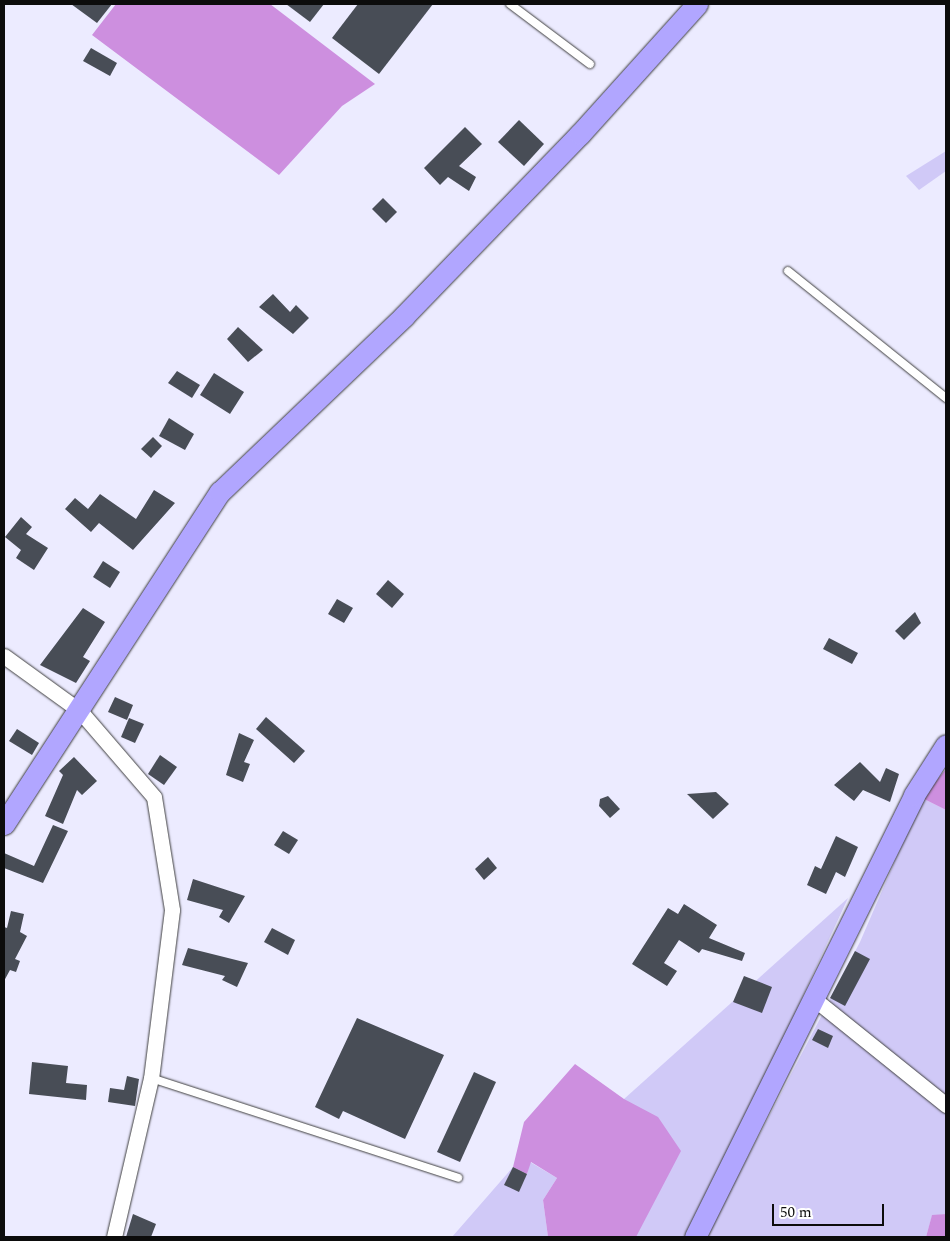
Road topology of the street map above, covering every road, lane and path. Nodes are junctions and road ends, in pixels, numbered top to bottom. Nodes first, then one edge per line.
1 (510, 4) edge
2 (697, 4) edge
3 (590, 64) dead end
4 (788, 271) dead end
5 (946, 398) edge
6 (4, 656) edge
7 (80, 711) junction
8 (946, 745) edge
9 (4, 824) edge
10 (813, 998) junction
11 (151, 1078) junction
12 (946, 1105) edge
13 (458, 1178) dead end
14 (114, 1237) edge
15 (695, 1237) edge

1 - 3 lane
2 - 7 street
4 - 5 lane
6 - 7 street
7 - 9 street
7 - 11 street
8 - 10 street
10 - 12 street
10 - 15 street
11 - 13 lane
11 - 14 street

